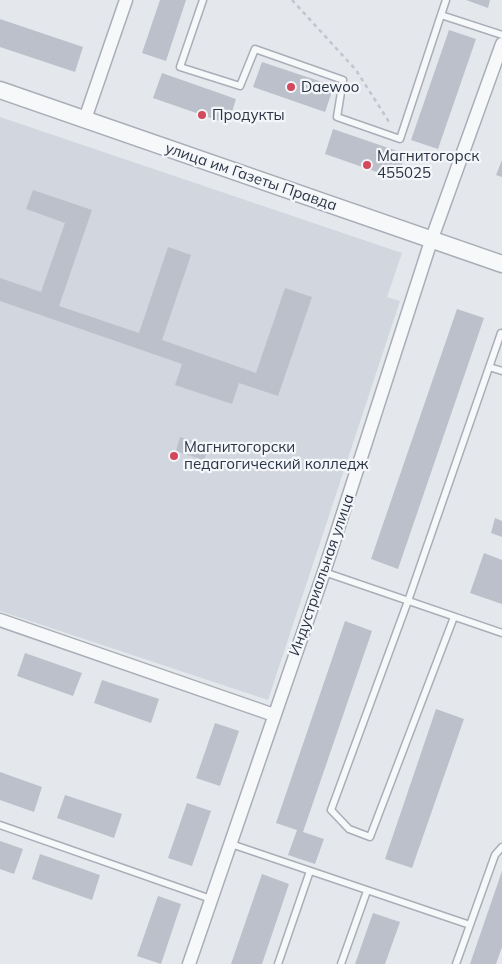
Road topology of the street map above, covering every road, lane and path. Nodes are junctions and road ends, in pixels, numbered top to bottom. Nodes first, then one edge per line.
1 (126, 0) edge
2 (203, 0) edge
3 (292, 0) edge
4 (446, 0) edge
5 (441, 15) junction
6 (502, 35) edge
7 (502, 44) edge
8 (0, 90) edge
9 (85, 119) junction
10 (400, 139) junction
11 (431, 241) junction
12 (502, 264) edge
13 (500, 334) dead end
14 (489, 367) junction
15 (502, 371) edge
16 (324, 572) junction
17 (408, 601) junction
18 (454, 617) junction
19 (0, 620) edge
20 (502, 634) edge
21 (274, 715) junction
22 (0, 825) edge
23 (230, 844) junction
24 (502, 848) edge
25 (310, 871) junction
26 (367, 890) junction
27 (211, 899) junction
28 (470, 925) junction
29 (189, 964) edge
30 (278, 964) edge
31 (341, 964) edge
32 (456, 964) edge

1 - 9 street
2 - 10 lane
3 - 10 path
4 - 5 lane
5 - 6 lane
5 - 10 lane
7 - 11 street, Индустриальная улица
8 - 9 street, улица им Газеты Правда
9 - 11 street, улица им Газеты Правда
11 - 12 street, улица им Газеты Правда
11 - 16 street, Индустриальная улица
13 - 14 lane
14 - 15 lane
14 - 17 lane
16 - 17 lane
16 - 21 street, Индустриальная улица
17 - 18 lane
17 - 18 lane
18 - 20 lane
19 - 21 street
21 - 23 street, Индустриальная улица
22 - 27 lane
23 - 25 lane
23 - 27 street, Индустриальная улица
24 - 28 lane
25 - 26 lane
25 - 30 lane
26 - 28 lane
26 - 31 lane
27 - 29 street, Индустриальная улица
28 - 32 lane

